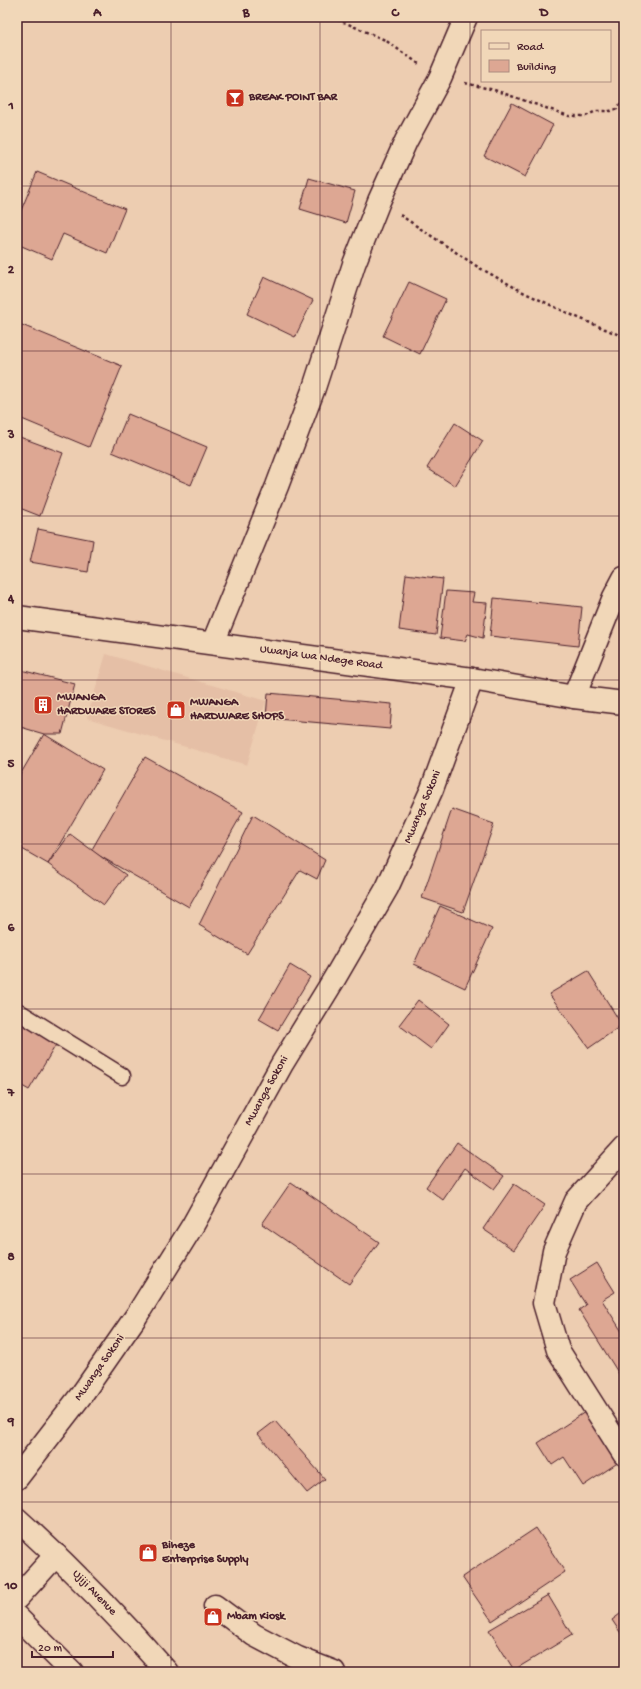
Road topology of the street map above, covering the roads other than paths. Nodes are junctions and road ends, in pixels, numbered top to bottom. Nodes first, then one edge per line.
1 (466, 17) edge
2 (621, 592) edge
3 (17, 617) edge
4 (214, 643) junction
5 (472, 680) junction
6 (574, 697) junction
7 (624, 704) edge
8 (17, 1011) edge
9 (122, 1076) dead end
10 (624, 1148) edge
11 (624, 1454) edge
12 (17, 1478) edge
13 (17, 1519) edge
14 (56, 1554) junction
15 (17, 1598) edge
16 (215, 1606) dead end
17 (17, 1617) edge
18 (72, 1672) edge
19 (168, 1672) edge
20 (334, 1672) edge

1 - 4 street
2 - 6 street
3 - 4 street, Uwanja wa Ndege Road
4 - 5 street, Uwanja wa Ndege Road
5 - 6 street, Uwanja wa Ndege Road
5 - 12 street, Mwanga Sokoni
6 - 7 street, Uwanja wa Ndege Road
8 - 9 lane
10 - 11 street
13 - 14 street, Ujiji Avenue
14 - 15 street
14 - 19 street, Ujiji Avenue
16 - 20 street
17 - 18 street

